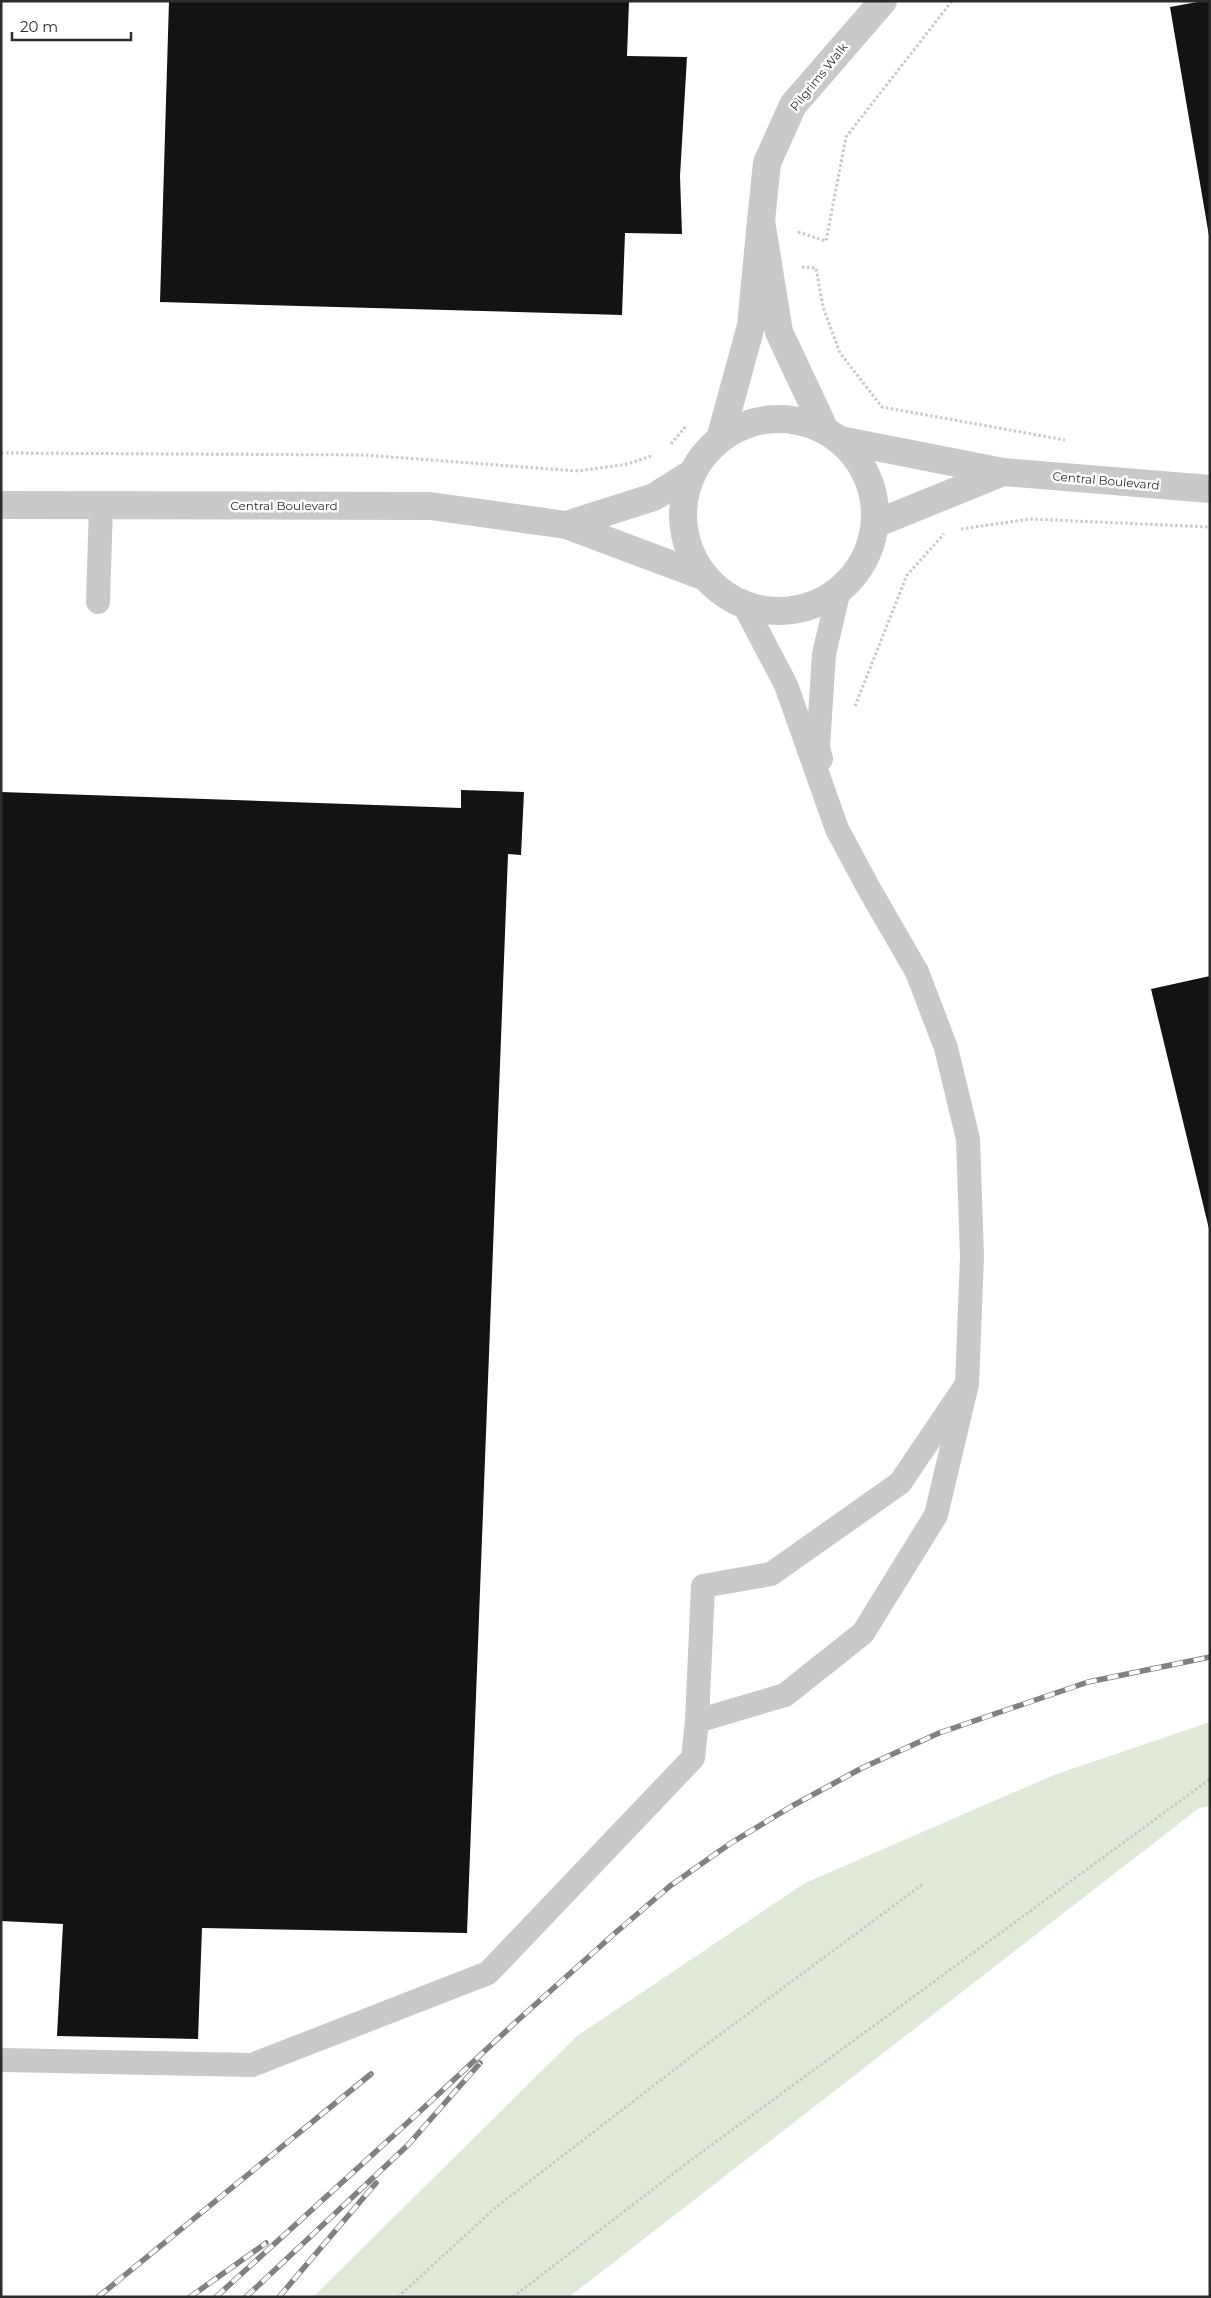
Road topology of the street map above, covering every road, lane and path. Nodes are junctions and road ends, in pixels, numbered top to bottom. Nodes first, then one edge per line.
1 (882, 1) edge
2 (952, 1) edge
3 (761, 221) junction
4 (768, 266) junction
5 (691, 419) dead end
6 (832, 435) junction
7 (720, 439) junction
8 (1072, 441) dead end
9 (666, 449) dead end
10 (1, 453) edge
11 (654, 454) dead end
12 (1003, 472) junction
13 (692, 473) junction
14 (1210, 489) edge
15 (1, 505) edge
16 (101, 505) junction
17 (875, 524) junction
18 (566, 525) junction
19 (705, 577) junction
20 (839, 590) junction
21 (98, 602) dead end
22 (744, 605) junction
23 (837, 829) junction
24 (967, 1384) junction
25 (697, 1721) junction
26 (1210, 1779) edge
27 (923, 1884) dead end
28 (1, 2060) edge
29 (398, 2297) edge
30 (513, 2297) edge

1 - 3 street, Pilgrims Walk
2 - 3 path
3 - 4 street, Pilgrims Walk
3 - 7 street, Pilgrims Walk
4 - 6 street, Pilgrims Walk
4 - 8 path
5 - 9 path
6 - 7 street, Central Boulevard
6 - 12 street, Central Boulevard
6 - 17 street
7 - 13 street
10 - 11 path
12 - 14 street, Central Boulevard
12 - 17 street, Central Boulevard
13 - 18 street, Central Boulevard
13 - 19 street
15 - 16 street, Central Boulevard
16 - 18 street, Central Boulevard
16 - 21 lane
17 - 20 street
18 - 19 street, Central Boulevard
19 - 22 street
20 - 22 street
20 - 23 lane
22 - 23 lane
23 - 24 lane
24 - 25 lane
24 - 25 lane
25 - 28 lane
26 - 30 path
27 - 29 path

